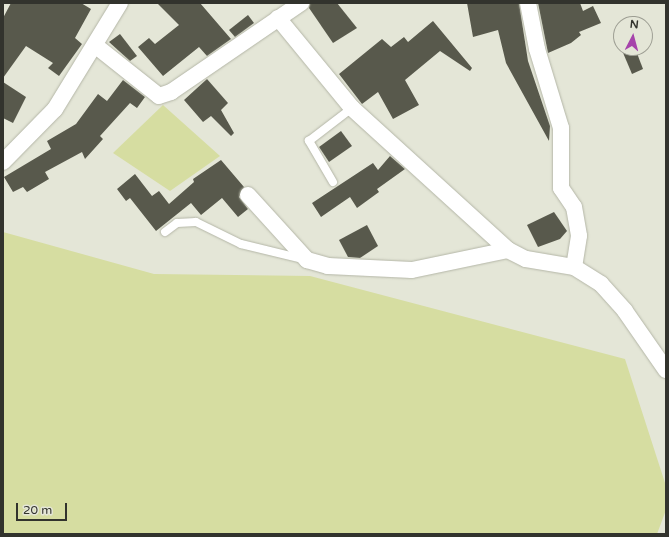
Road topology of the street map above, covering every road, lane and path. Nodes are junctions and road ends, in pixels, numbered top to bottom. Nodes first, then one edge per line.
1 (120, 3) edge
2 (301, 3) edge
3 (528, 3) edge
4 (281, 11) edge
5 (96, 46) junction
6 (352, 108) junction
7 (3, 162) edge
8 (333, 182) dead end
9 (248, 195) dead end
10 (165, 232) dead end
11 (508, 250) junction
12 (307, 260) junction
13 (574, 267) junction
14 (666, 370) edge

1 - 5 street
2 - 4 street
3 - 13 street
4 - 5 street
4 - 6 street
5 - 7 street
6 - 8 lane
6 - 11 street
9 - 12 street
10 - 12 lane
11 - 12 street
11 - 13 street
13 - 14 street

